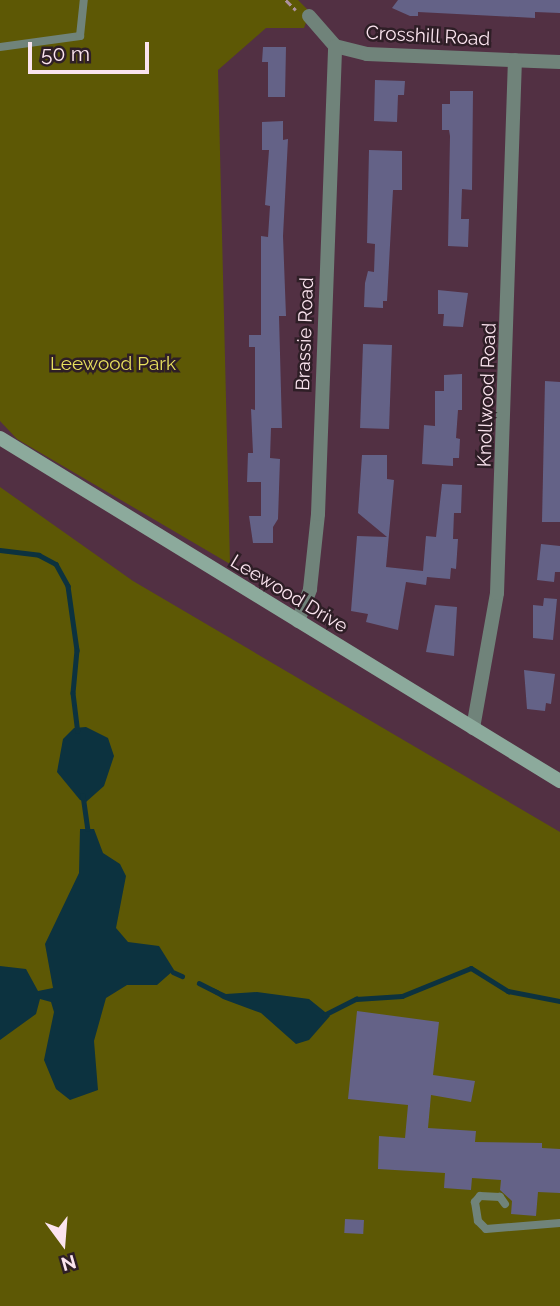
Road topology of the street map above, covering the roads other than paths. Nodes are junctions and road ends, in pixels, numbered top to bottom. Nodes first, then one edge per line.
1 (84, 0) edge
2 (309, 16) dead end
3 (335, 46) junction
4 (0, 47) edge
5 (515, 60) junction
6 (560, 62) edge
7 (0, 439) edge
8 (298, 621) junction
9 (473, 728) junction
10 (560, 781) edge
11 (505, 1204) dead end
12 (560, 1223) edge

1 - 4 lane
2 - 3 street
3 - 5 street, Crosshill Road
3 - 8 street, Brassie Road
5 - 6 street, Crosshill Road
5 - 9 street, Knollwood Road
7 - 8 street, Leewood Drive
8 - 9 street, Leewood Drive
9 - 10 street, Leewood Drive
11 - 12 lane

